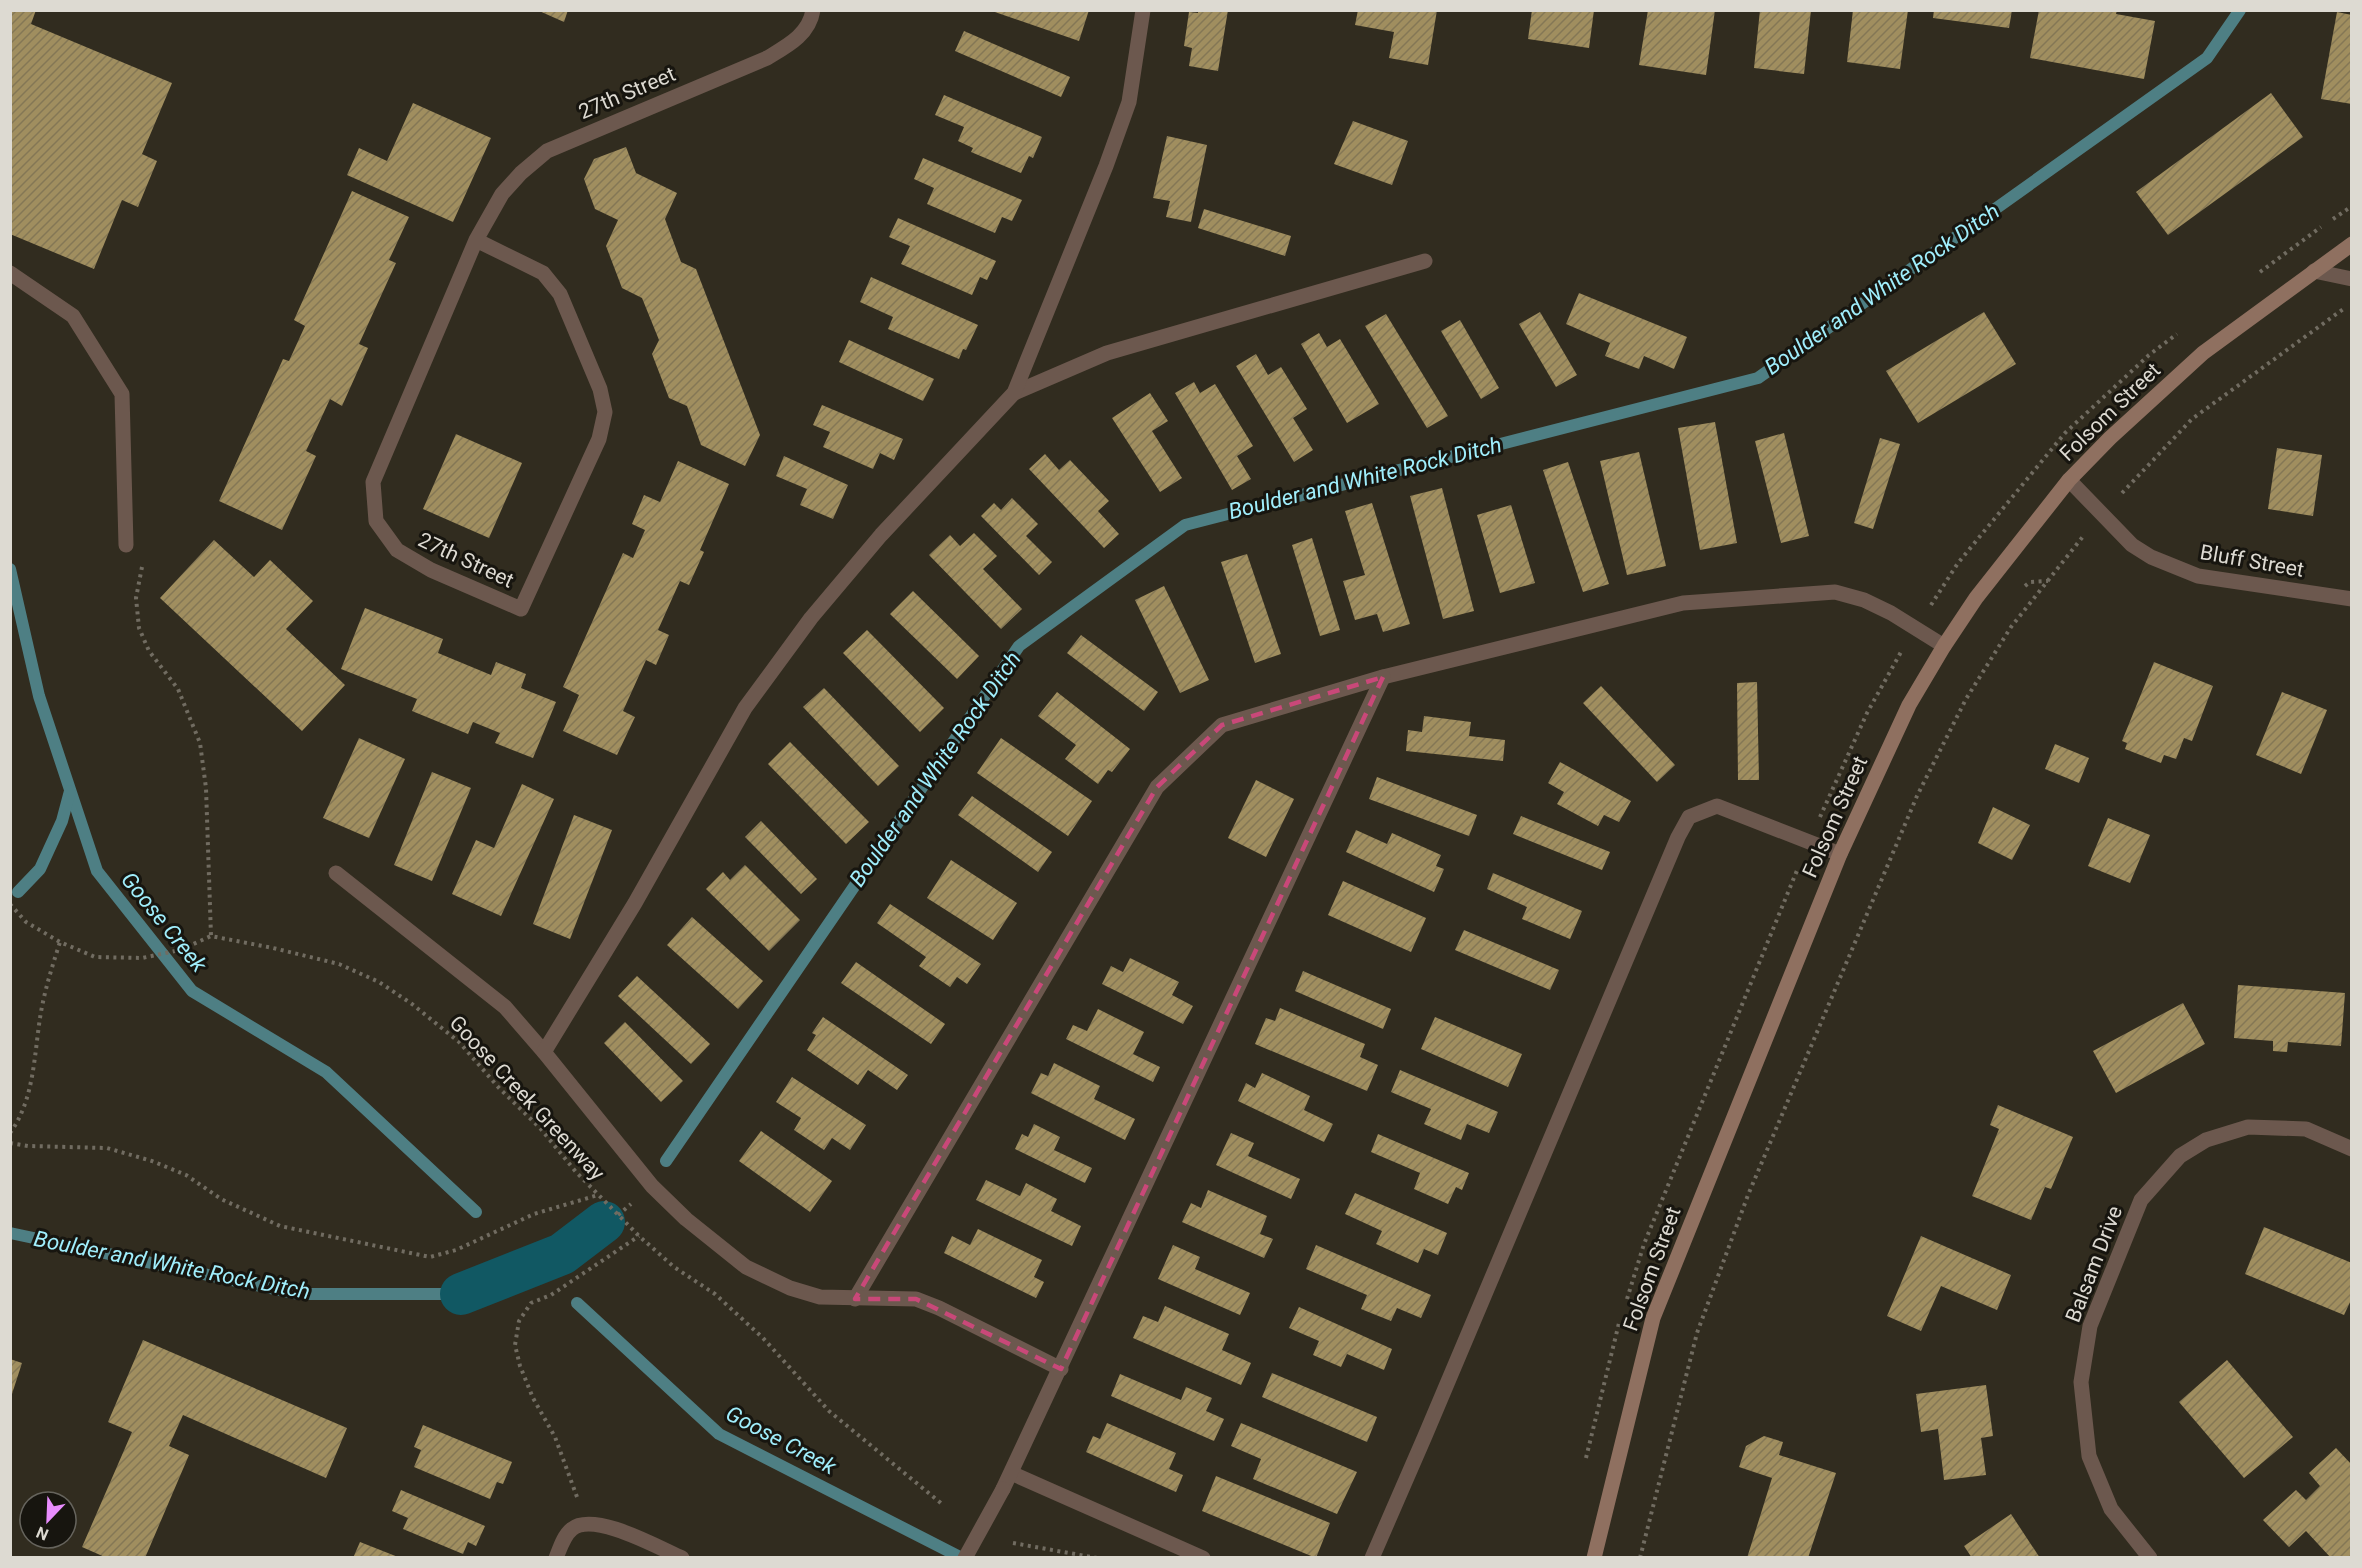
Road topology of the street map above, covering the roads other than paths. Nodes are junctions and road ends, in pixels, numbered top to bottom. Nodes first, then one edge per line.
1 (813, 10) edge
2 (1143, 10) edge
3 (476, 240) junction
4 (2352, 244) edge
5 (1425, 261) dead end
6 (2314, 271) junction
7 (10, 273) edge
8 (2352, 279) edge
9 (1014, 393) junction
10 (2069, 480) junction
11 (126, 545) road end
12 (2352, 599) edge
13 (1944, 646) junction
14 (1383, 677) junction
15 (1840, 854) junction
16 (336, 873) dead end
17 (544, 1052) junction
18 (2352, 1149) edge
19 (855, 1299) junction
20 (1060, 1369) junction
21 (1011, 1473) junction
22 (556, 1557) edge
23 (682, 1557) edge
24 (965, 1557) edge
25 (1203, 1557) edge
26 (1371, 1557) edge
27 (1594, 1557) edge
28 (2150, 1557) edge

1 - 3 street, 27th Street
2 - 9 street
3 - 3 street, 27th Street
4 - 6 main road, Folsom Street
5 - 9 street
6 - 8 street
6 - 10 main road, Folsom Street
7 - 11 street
9 - 17 street
10 - 12 street, Bluff Street
10 - 13 main road, Folsom Street
13 - 14 street
13 - 15 main road, Folsom Street
14 - 19 street
14 - 20 street
15 - 26 street
15 - 27 main road, Folsom Street
16 - 17 street
17 - 19 street
18 - 28 street, Balsam Drive
19 - 20 street
20 - 21 street
21 - 24 street, bridge
21 - 25 street
22 - 23 street

